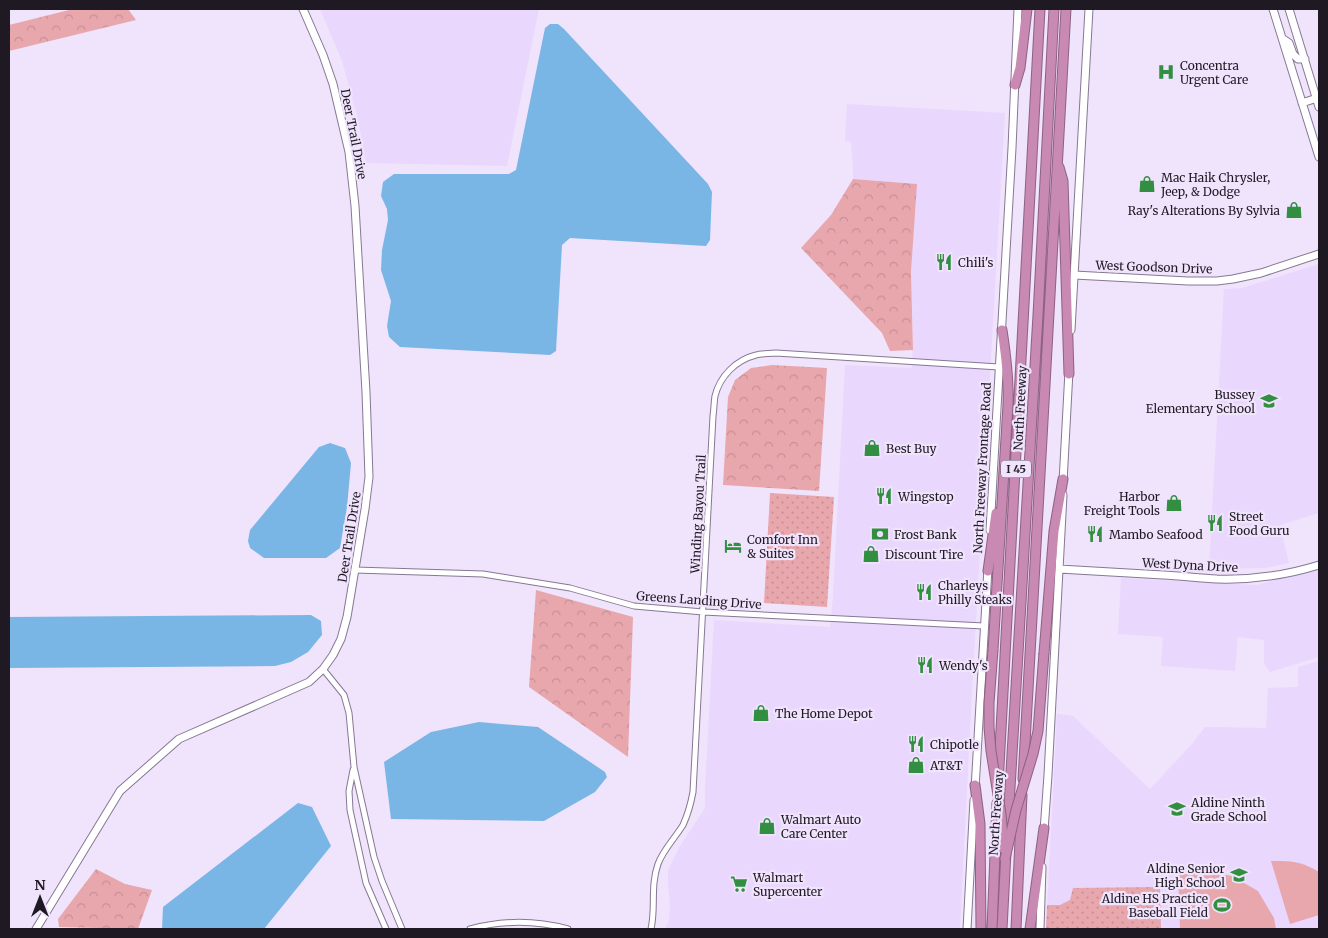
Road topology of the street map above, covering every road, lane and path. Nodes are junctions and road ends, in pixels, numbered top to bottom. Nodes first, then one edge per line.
1 (303, 9) edge
2 (1018, 9) edge
3 (1027, 9) edge
4 (1040, 9) edge
5 (1054, 9) edge
6 (1066, 9) edge
7 (1089, 9) edge
8 (1273, 9) edge
9 (1289, 9) edge
10 (1282, 38) junction
11 (1305, 59) junction
12 (1015, 85) junction
13 (1317, 98) junction
14 (1302, 103) junction
15 (1319, 107) edge
16 (1319, 157) edge
17 (1057, 162) junction
18 (1319, 254) edge
19 (1074, 275) junction
20 (1002, 330) junction
21 (1000, 367) junction
22 (1069, 374) junction
23 (1005, 454) junction
24 (1063, 479) junction
25 (1319, 565) edge
26 (1059, 569) junction
27 (355, 570) junction
28 (988, 571) junction
29 (703, 612) junction
30 (984, 626) junction
31 (323, 669) junction
32 (354, 767) junction
33 (975, 784) junction
34 (1044, 828) junction
35 (1005, 860) junction
36 (36, 929) edge
37 (386, 929) edge
38 (402, 929) edge
39 (470, 929) edge
40 (568, 929) edge
41 (651, 929) edge
42 (967, 929) edge
43 (981, 929) edge
44 (992, 929) edge
45 (1002, 929) edge
46 (1016, 929) edge
47 (1030, 929) edge
48 (1040, 929) edge

1 - 27 main road, Deer Trail Drive
2 - 12 main road, North Freeway Frontage Road
3 - 12 highway
4 - 44 highway, North Freeway / I 45
5 - 35 highway, North Freeway / I 45, bridge
6 - 17 highway, North Freeway / I 45
7 - 19 main road
8 - 10 main road
9 - 11 main road
10 - 11 main road
10 - 14 main road
11 - 13 main road
12 - 20 main road, North Freeway Frontage Road
13 - 14 main road
13 - 15 main road
14 - 16 main road
17 - 22 highway
17 - 46 highway, North Freeway / I 45
18 - 19 main road, West Goodson Drive
19 - 22 main road
20 - 21 main road, North Freeway Frontage Road
20 - 23 highway
21 - 28 main road, North Freeway Frontage Road
21 - 29 street, Winding Bayou Trail
22 - 24 main road
23 - 28 highway
23 - 35 highway, bridge
24 - 26 main road
24 - 35 highway, bridge
25 - 26 main road, West Dyna Drive
26 - 34 main road
27 - 29 street, Greens Landing Drive
27 - 31 main road, Deer Trail Drive
28 - 30 main road, North Freeway Frontage Road
29 - 30 street, Greens Landing Drive
29 - 41 street, Winding Bayou Trail
30 - 33 main road, North Freeway Frontage Road
31 - 32 street
31 - 36 main road, Deer Trail Drive
32 - 37 street
32 - 38 street
33 - 42 main road, North Freeway Frontage Road
33 - 43 highway
34 - 47 highway
34 - 48 main road
35 - 45 highway, North Freeway / I 45
39 - 40 street

